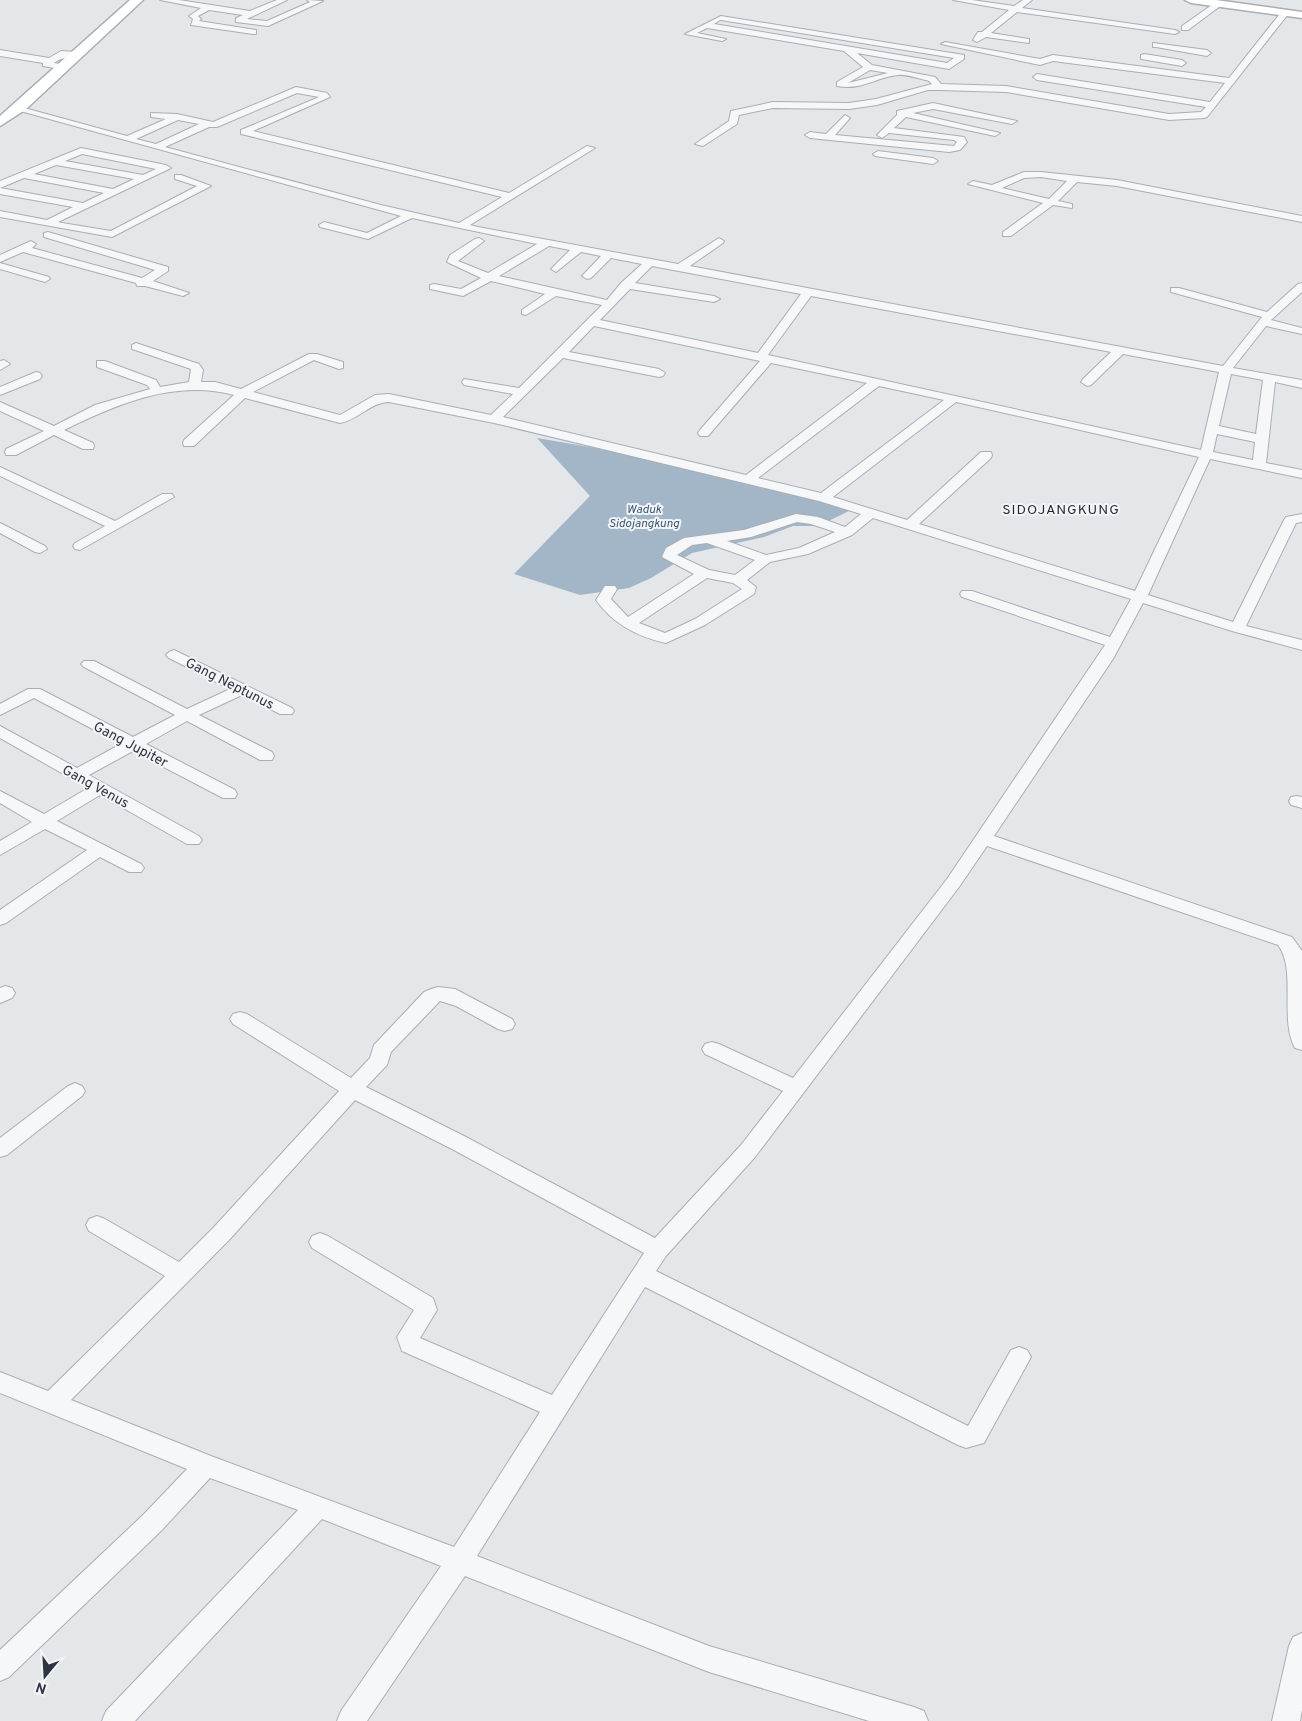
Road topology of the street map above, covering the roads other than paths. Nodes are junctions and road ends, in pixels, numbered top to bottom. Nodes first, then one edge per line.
1 (137, 0) edge
2 (164, 0) edge
3 (283, 0) edge
4 (311, 0) edge
5 (956, 0) edge
6 (1028, 0) edge
7 (1191, 0) edge
8 (252, 3) dead end
9 (1220, 4) junction
10 (269, 6) junction
11 (208, 7) junction
12 (1015, 9) junction
13 (737, 10) dead end
14 (1285, 13) junction
15 (252, 14) junction
16 (1302, 15) edge
17 (193, 16) junction
18 (720, 18) junction
19 (238, 20) junction
20 (706, 25) junction
21 (224, 27) junction
22 (840, 27) dead end
23 (1185, 28) dead end
24 (254, 32) dead end
25 (1175, 32) dead end
26 (830, 36) junction
27 (919, 40) dead end
28 (1026, 41) dead end
29 (736, 42) dead end
30 (937, 42) dead end
31 (1156, 45) dead end
32 (907, 48) junction
33 (846, 49) junction
34 (0, 53) edge
35 (78, 55) junction
36 (1144, 57) dead end
37 (840, 58) dead end
38 (858, 58) junction
39 (1201, 58) junction
40 (49, 61) junction
41 (1040, 62) junction
42 (65, 67) junction
43 (869, 67) junction
44 (1143, 70) junction
45 (900, 72) junction
46 (1188, 76) junction
47 (1037, 77) dead end
48 (1133, 79) dead end
49 (1231, 81) junction
50 (1166, 85) junction
51 (939, 87) junction
52 (1121, 90) junction
53 (916, 91) junction
54 (979, 91) junction
55 (877, 102) junction
56 (1212, 105) junction
57 (17, 109) junction
58 (902, 114) junction
59 (154, 115) dead end
60 (176, 117) junction
61 (845, 118) dead end
62 (0, 122) edge
63 (1012, 122) dead end
64 (211, 124) junction
65 (236, 130) junction
66 (886, 130) junction
67 (995, 133) dead end
68 (810, 135) dead end
69 (828, 137) junction
70 (128, 139) junction
71 (875, 142) junction
72 (700, 144) dead end
73 (157, 147) junction
74 (590, 148) dead end
75 (933, 160) dead end
76 (54, 162) junction
77 (22, 175) junction
78 (178, 177) dead end
79 (144, 178) junction
80 (1075, 179) junction
81 (973, 184) dead end
82 (0, 185) edge
83 (993, 189) junction
84 (0, 191) edge
85 (112, 192) junction
86 (511, 196) junction
87 (1051, 202) junction
88 (82, 206) junction
89 (1068, 206) dead end
90 (0, 214) edge
91 (411, 214) junction
92 (1302, 219) edge
93 (48, 223) junction
94 (64, 226) junction
95 (324, 226) dead end
96 (461, 226) junction
97 (1007, 234) dead end
98 (48, 235) junction
99 (719, 240) dead end
100 (479, 241) dead end
101 (547, 243) junction
102 (22, 248) junction
103 (578, 249) junction
104 (608, 254) junction
105 (0, 259) edge
106 (650, 262) junction
107 (0, 266) edge
108 (464, 268) junction
109 (680, 268) junction
110 (556, 269) dead end
111 (587, 276) dead end
112 (487, 277) junction
113 (44, 279) dead end
114 (141, 284) junction
115 (625, 285) junction
116 (1302, 286) edge
117 (556, 290) junction
118 (1175, 290) dead end
119 (809, 291) junction
120 (183, 294) dead end
121 (714, 299) dead end
122 (608, 303) junction
123 (526, 312) dead end
124 (1267, 319) junction
125 (592, 322) junction
126 (1302, 331) edge
127 (136, 347) dead end
128 (1121, 349) junction
129 (560, 354) junction
130 (764, 358) junction
131 (101, 364) dead end
132 (339, 365) dead end
133 (1226, 369) junction
134 (659, 373) dead end
135 (36, 376) dead end
136 (1269, 378) junction
137 (468, 382) dead end
138 (877, 382) junction
139 (1087, 382) dead end
140 (1302, 384) edge
141 (195, 385) junction
142 (0, 391) edge
143 (157, 391) junction
144 (522, 392) junction
145 (243, 393) junction
146 (954, 398) junction
147 (0, 406) edge
148 (494, 418) junction
149 (1213, 429) junction
150 (55, 430) junction
151 (704, 433) dead end
152 (1261, 439) junction
153 (189, 443) dead end
154 (88, 446) dead end
155 (5, 450) edge
156 (986, 455) dead end
157 (1206, 455) junction
158 (0, 464) edge
159 (1259, 466) junction
160 (0, 472) edge
161 (1302, 474) edge
162 (748, 480) junction
163 (167, 497) dead end
164 (822, 498) junction
165 (871, 513) junction
166 (1302, 518) edge
167 (910, 525) junction
168 (115, 526) junction
169 (847, 532) junction
170 (4, 533) edge
171 (709, 539) junction
172 (80, 546) dead end
173 (40, 550) dead end
174 (765, 559) junction
175 (706, 573) junction
176 (738, 580) junction
177 (610, 589) dead end
178 (967, 594) dead end
179 (1139, 598) junction
180 (628, 624) junction
181 (1237, 628) junction
182 (1114, 643) junction
183 (1302, 645) edge
184 (174, 655) dead end
185 (90, 664) dead end
186 (240, 690) junction
187 (0, 710) edge
188 (286, 711) dead end
189 (187, 715) junction
190 (0, 731) edge
191 (132, 745) junction
192 (266, 756) dead end
193 (76, 775) junction
194 (99, 788) junction
195 (229, 794) dead end
196 (0, 796) edge
197 (45, 822) junction
198 (983, 838) junction
199 (193, 840) dead end
200 (0, 849) edge
201 (99, 850) junction
202 (135, 868) dead end
203 (0, 919) edge
204 (240, 1019) dead end
205 (505, 1024) dead end
206 (1302, 1043) edge
207 (712, 1049) dead end
208 (352, 1088) junction
209 (796, 1088) junction
210 (75, 1091) dead end
211 (0, 1149) edge
212 (97, 1225) dead end
213 (320, 1242) dead end
214 (658, 1250) junction
215 (181, 1274) junction
216 (642, 1274) junction
217 (1019, 1356) dead end
218 (0, 1382) edge
219 (53, 1402) junction
220 (556, 1408) junction
221 (206, 1465) junction
222 (318, 1506) junction
223 (459, 1562) junction
224 (1302, 1646) edge
225 (0, 1668) edge
226 (116, 1721) edge
227 (351, 1721) edge
228 (914, 1721) edge
229 (1286, 1721) edge

1 - 35 main road
2 - 11 street
3 - 10 street
4 - 19 street
5 - 12 street
6 - 12 street
7 - 9 main road
8 - 10 street
9 - 14 main road
9 - 23 street
10 - 15 street
11 - 15 street
11 - 17 street
12 - 25 street
12 - 28 street
13 - 18 street
14 - 16 main road
14 - 49 street
15 - 19 street
17 - 19 street
17 - 21 street
18 - 20 street
18 - 26 street
19 - 21 street
20 - 29 street
20 - 33 street
21 - 24 street
22 - 26 street
26 - 32 street
26 - 33 street
27 - 32 street
30 - 41 street
31 - 39 street
32 - 33 street
33 - 38 street
34 - 40 street
35 - 40 street
35 - 42 main road
36 - 39 street
37 - 38 street
38 - 43 street
39 - 46 street
40 - 42 street
41 - 44 street
41 - 52 street
42 - 57 main road
43 - 45 street
43 - 45 street
44 - 48 street
44 - 50 street
45 - 51 street
46 - 49 street
46 - 50 street
47 - 52 street
49 - 56 street
50 - 52 street
50 - 56 street
51 - 53 street
51 - 54 street
53 - 54 street
53 - 55 street
54 - 56 street
55 - 58 street
55 - 72 street
57 - 62 main road
57 - 70 street
58 - 63 street
58 - 66 street
58 - 67 street
59 - 60 street
60 - 64 street
60 - 70 street
61 - 69 street
64 - 65 street
64 - 65 street
64 - 73 street
65 - 86 street
66 - 71 street
66 - 71 street
68 - 69 street
69 - 71 street
70 - 73 street
71 - 75 street
73 - 91 street
74 - 86 street
76 - 77 street
76 - 79 street
76 - 79 street
77 - 82 street
77 - 85 street
78 - 94 street
79 - 85 street
80 - 83 street
80 - 87 street
80 - 92 street
81 - 83 street
83 - 87 street
84 - 88 street
85 - 88 street
86 - 96 street
87 - 89 street
87 - 97 street
88 - 93 street
90 - 93 street
91 - 95 street
91 - 96 street
93 - 94 street
94 - 98 street
96 - 101 street
98 - 102 street
98 - 114 street
99 - 109 street
100 - 108 street
101 - 103 street
101 - 112 street
102 - 105 street
102 - 114 street
103 - 104 street
103 - 110 street
104 - 106 street
104 - 111 street
106 - 109 street
106 - 115 street
107 - 113 street
108 - 112 street
108 - 112 street
109 - 119 street
112 - 117 street
114 - 120 street
115 - 121 street
115 - 122 street
116 - 124 street
117 - 122 street
117 - 123 street
118 - 124 street
119 - 128 street
119 - 130 street
122 - 125 street
124 - 126 street
124 - 133 street
125 - 129 street
125 - 130 street
127 - 141 street
128 - 133 street
128 - 139 street
129 - 134 street
129 - 144 street
130 - 138 street
130 - 151 street
131 - 143 street
132 - 145 street
133 - 136 street
133 - 149 street
135 - 142 street
136 - 140 street
136 - 152 street
137 - 144 street
138 - 146 street
138 - 162 street
141 - 143 street
141 - 145 street
143 - 150 street
144 - 148 street
145 - 148 street
145 - 153 street
146 - 157 street
146 - 164 street
147 - 150 street
148 - 162 street
149 - 152 street
149 - 157 street
150 - 154 street
150 - 155 street
152 - 159 street
155 - 158 street
156 - 167 street
157 - 159 street
157 - 179 street
159 - 161 street
160 - 168 street
162 - 164 street
163 - 168 street
164 - 165 street
165 - 167 street
165 - 169 street
166 - 181 street
167 - 179 street
168 - 172 street
169 - 171 street
169 - 174 street
170 - 173 street
171 - 174 street
171 - 175 street
174 - 176 street
175 - 176 street
175 - 180 street
176 - 180 street
177 - 180 street
178 - 182 street
179 - 181 street
179 - 182 street
181 - 183 street
182 - 198 street
184 - 186 street, Gang Neptunus
185 - 189 street
186 - 188 street, Gang Neptunus
186 - 189 street
187 - 191 street, Gang Jupiter
189 - 191 street
189 - 192 street
190 - 193 street, Gang Venus
191 - 193 street
191 - 195 street, Gang Jupiter
193 - 194 street, Gang Venus
194 - 197 street
194 - 199 street, Gang Venus
196 - 197 street
197 - 200 street
197 - 201 street
198 - 206 street
198 - 209 street
201 - 202 street
201 - 203 street
204 - 208 street
205 - 208 street
207 - 209 street
208 - 214 street
208 - 215 street
209 - 214 street
210 - 211 street
212 - 215 street
213 - 220 street
214 - 216 street
215 - 219 street
216 - 217 street
216 - 220 street
218 - 219 street
219 - 221 street
220 - 223 street
221 - 222 street
221 - 225 street
222 - 223 street
222 - 226 street
223 - 227 street
223 - 228 street
224 - 229 street

